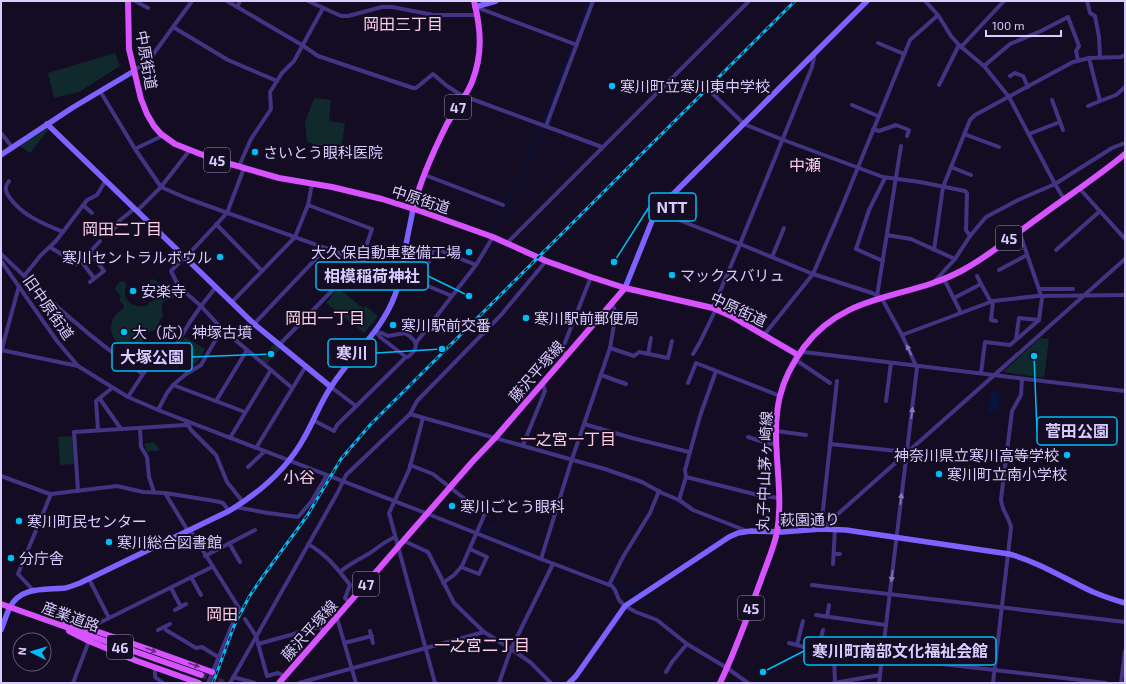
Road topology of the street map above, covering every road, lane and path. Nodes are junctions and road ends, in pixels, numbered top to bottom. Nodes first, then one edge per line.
1 (128, 1) edge
2 (135, 1) edge
3 (192, 1) edge
4 (227, 1) edge
5 (240, 1) edge
6 (308, 1) edge
7 (496, 1) edge
8 (593, 1) edge
9 (749, 1) edge
10 (867, 1) edge
11 (925, 1) edge
12 (1004, 1) edge
13 (1087, 1) edge
14 (318, 3) edge
15 (474, 4) edge
16 (237, 7) junction
17 (148, 8) dead end
18 (323, 8) junction
19 (477, 15) junction
20 (938, 15) junction
21 (174, 26) junction
22 (878, 43) dead end
23 (302, 45) junction
24 (577, 45) junction
25 (960, 46) junction
26 (815, 53) junction
27 (904, 54) junction
28 (1125, 55) edge
29 (1100, 57) junction
30 (1089, 58) junction
31 (944, 60) dead end
32 (1078, 60) junction
33 (949, 64) junction
34 (984, 66) junction
35 (134, 71) junction
36 (938, 71) dead end
37 (944, 74) junction
38 (1010, 76) dead end
39 (277, 81) junction
40 (939, 85) dead end
41 (1028, 87) junction
42 (1125, 87) edge
43 (100, 91) junction
44 (712, 93) dead end
45 (1116, 95) junction
46 (465, 96) junction
47 (1009, 97) junction
48 (1052, 100) dead end
49 (1100, 101) junction
50 (1118, 101) dead end
51 (852, 105) dead end
52 (1088, 106) dead end
53 (878, 116) junction
54 (1060, 122) junction
55 (47, 124) junction
56 (744, 124) junction
57 (543, 125) junction
58 (891, 127) junction
59 (873, 129) junction
60 (1063, 130) dead end
61 (893, 132) dead end
62 (1, 133) edge
63 (964, 134) junction
64 (1029, 134) junction
65 (162, 136) junction
66 (907, 136) dead end
67 (781, 139) junction
68 (1125, 144) edge
69 (901, 146) dead end
70 (12, 147) junction
71 (602, 147) junction
72 (999, 147) dead end
73 (135, 149) junction
74 (189, 150) junction
75 (1125, 154) edge
76 (1, 155) edge
77 (241, 167) junction
78 (951, 167) junction
79 (857, 168) junction
80 (426, 174) junction
81 (971, 175) dead end
82 (885, 178) junction
83 (106, 180) junction
84 (896, 180) junction
85 (9, 181) dead end
86 (312, 184) junction
87 (1055, 184) junction
88 (161, 187) junction
89 (943, 187) junction
90 (1079, 188) junction
91 (1064, 199) junction
92 (83, 205) junction
93 (308, 205) junction
94 (503, 205) dead end
95 (413, 209) junction
96 (136, 210) junction
97 (656, 211) junction
98 (1100, 211) junction
99 (227, 212) junction
100 (92, 213) dead end
101 (216, 224) junction
102 (784, 228) dead end
103 (966, 230) junction
104 (63, 232) junction
105 (1019, 232) junction
106 (116, 235) dead end
107 (887, 235) junction
108 (962, 235) dead end
109 (970, 236) junction
110 (295, 237) junction
111 (493, 237) junction
112 (1125, 239) edge
113 (100, 241) dead end
114 (507, 243) junction
115 (740, 244) junction
116 (50, 246) junction
117 (326, 248) junction
118 (934, 250) junction
119 (1056, 250) dead end
120 (90, 252) junction
121 (1027, 255) junction
122 (185, 257) junction
123 (2, 258) edge
124 (772, 258) junction
125 (955, 259) junction
126 (1125, 259) edge
127 (81, 260) junction
128 (361, 261) junction
129 (546, 261) junction
130 (883, 261) junction
131 (1001, 262) dead end
132 (476, 265) junction
133 (1004, 267) junction
134 (999, 270) dead end
135 (262, 271) junction
136 (813, 274) junction
137 (24, 276) junction
138 (401, 276) junction
139 (977, 276) dead end
140 (591, 277) junction
141 (94, 278) junction
142 (944, 279) junction
143 (90, 282) dead end
144 (420, 283) junction
145 (933, 283) junction
146 (981, 284) junction
147 (19, 286) junction
148 (216, 287) junction
149 (625, 288) junction
150 (1073, 289) dead end
151 (1040, 292) junction
152 (1125, 295) edge
153 (452, 296) junction
154 (879, 296) junction
155 (1084, 296) junction
156 (954, 298) junction
157 (991, 300) junction
158 (232, 302) junction
159 (612, 304) junction
160 (201, 306) junction
161 (714, 308) junction
162 (961, 311) junction
163 (996, 320) dead end
164 (1039, 320) junction
165 (254, 324) junction
166 (222, 329) junction
167 (376, 332) junction
168 (901, 334) junction
169 (764, 335) junction
170 (651, 338) dead end
171 (1016, 340) junction
172 (672, 341) dead end
173 (416, 343) junction
174 (280, 344) junction
175 (610, 348) junction
176 (247, 350) junction
177 (695, 350) junction
178 (1, 351) edge
179 (700, 352) dead end
180 (648, 354) junction
181 (693, 354) dead end
182 (567, 356) junction
183 (406, 357) junction
184 (797, 357) junction
185 (891, 362) junction
186 (78, 366) junction
187 (306, 366) junction
188 (917, 366) junction
189 (271, 370) junction
190 (716, 371) junction
191 (981, 373) junction
192 (143, 374) junction
193 (601, 375) junction
194 (686, 375) dead end
195 (995, 375) junction
196 (828, 376) dead end
197 (691, 377) junction
198 (1022, 379) junction
199 (825, 380) junction
200 (883, 380) dead end
201 (888, 381) junction
202 (837, 382) dead end
203 (688, 383) dead end
204 (830, 383) dead end
205 (543, 384) junction
206 (626, 384) dead end
207 (173, 385) junction
208 (331, 387) junction
209 (112, 388) junction
210 (292, 388) junction
211 (1125, 391) edge
212 (780, 396) junction
213 (128, 397) junction
214 (884, 398) dead end
215 (100, 399) junction
216 (216, 401) junction
217 (356, 406) junction
218 (158, 410) junction
219 (245, 412) junction
220 (410, 414) junction
221 (423, 418) junction
222 (313, 420) junction
223 (186, 423) junction
224 (584, 424) junction
225 (140, 428) junction
226 (121, 429) junction
227 (98, 430) junction
228 (776, 431) junction
229 (803, 436) dead end
230 (748, 437) dead end
231 (230, 438) junction
232 (495, 438) junction
233 (754, 439) junction
234 (776, 444) junction
235 (830, 444) junction
236 (523, 445) junction
237 (752, 445) dead end
238 (256, 448) junction
239 (265, 451) junction
240 (689, 452) junction
241 (907, 452) junction
242 (572, 459) junction
243 (289, 460) junction
244 (410, 465) junction
245 (248, 467) dead end
246 (327, 475) junction
247 (1, 476) edge
248 (686, 477) junction
249 (342, 481) junction
250 (451, 486) junction
251 (78, 491) junction
252 (659, 491) junction
253 (154, 492) junction
254 (165, 492) junction
255 (51, 494) junction
256 (778, 498) junction
257 (679, 500) junction
258 (394, 501) junction
259 (243, 502) junction
260 (235, 507) junction
261 (229, 511) junction
262 (428, 514) junction
263 (821, 529) junction
264 (835, 529) junction
265 (189, 530) junction
266 (255, 530) dead end
267 (747, 531) junction
268 (478, 532) junction
269 (777, 532) junction
270 (395, 537) junction
271 (897, 538) junction
272 (404, 541) junction
273 (229, 543) junction
274 (308, 544) junction
275 (398, 548) junction
276 (470, 549) junction
277 (834, 554) junction
278 (840, 554) dead end
279 (1009, 554) junction
280 (205, 556) junction
281 (541, 559) junction
282 (240, 562) dead end
283 (553, 564) junction
284 (833, 564) dead end
285 (212, 567) junction
286 (461, 567) junction
287 (340, 572) junction
288 (191, 577) junction
289 (89, 579) junction
290 (443, 582) junction
291 (609, 585) junction
292 (812, 585) dead end
293 (171, 588) junction
294 (33, 590) junction
295 (890, 594) junction
296 (201, 595) dead end
297 (350, 603) junction
298 (1125, 603) edge
299 (1, 604) edge
300 (186, 604) dead end
301 (829, 605) dead end
302 (625, 606) junction
303 (10, 607) junction
304 (181, 607) junction
305 (1002, 608) junction
306 (175, 610) dead end
307 (816, 616) dead end
308 (826, 617) junction
309 (109, 618) junction
310 (337, 618) junction
311 (245, 619) dead end
312 (46, 620) junction
313 (803, 621) dead end
314 (1125, 622) edge
315 (170, 624) dead end
316 (886, 625) junction
317 (65, 627) junction
318 (164, 627) junction
319 (1, 630) edge
320 (93, 630) junction
321 (158, 630) dead end
322 (823, 630) dead end
323 (324, 631) junction
324 (484, 632) junction
325 (176, 636) junction
326 (256, 636) junction
327 (89, 641) junction
328 (173, 641) dead end
329 (344, 642) junction
330 (373, 643) dead end
331 (789, 643) dead end
332 (258, 644) junction
333 (688, 644) junction
334 (797, 645) junction
335 (426, 649) junction
336 (511, 649) junction
337 (818, 650) junction
338 (1125, 651) edge
339 (882, 657) junction
340 (218, 658) junction
341 (155, 668) junction
342 (727, 668) junction
343 (352, 669) junction
344 (995, 670) junction
345 (212, 672) junction
346 (666, 672) dead end
347 (880, 675) junction
348 (200, 676) tunnel mouth
349 (285, 676) junction
350 (233, 677) junction
351 (73, 683) edge
352 (163, 683) edge
353 (200, 683) tunnel mouth
354 (208, 683) edge
355 (230, 683) edge
356 (255, 683) edge
357 (279, 683) edge
358 (299, 683) edge
359 (356, 683) edge
360 (435, 683) edge
361 (499, 683) edge
362 (551, 683) edge
363 (569, 683) edge
364 (720, 683) edge
365 (748, 683) edge
366 (835, 683) edge
367 (879, 683) edge
368 (993, 683) edge
369 (1106, 683) edge
370 (1121, 683) edge

1 - 35 main road, 中原街道 / 45
2 - 17 street
3 - 21 street
4 - 16 street
5 - 16 street
6 - 14 street
7 - 15 street
8 - 24 street
9 - 71 street
10 - 26 street
11 - 20 street
12 - 25 street
13 - 29 street
14 - 18 street
15 - 19 main road, 47
15 - 24 street
16 - 23 street
18 - 19 street
18 - 23 street
19 - 46 main road, 47
20 - 25 street
20 - 27 street
21 - 35 street
21 - 39 street
22 - 27 street
23 - 39 street
23 - 46 street
24 - 57 street
25 - 33 street
25 - 34 street
26 - 56 street
26 - 67 street
27 - 53 street
28 - 29 street
29 - 30 street
30 - 32 street
30 - 49 street
31 - 33 street
32 - 34 street
32 - 41 street
33 - 37 street
34 - 47 street
35 - 43 street
35 - 65 main road, 中原街道 / 45
36 - 37 street
37 - 40 street
38 - 41 street
39 - 77 street
41 - 47 street
42 - 45 street
43 - 55 street
43 - 73 street
44 - 56 street
45 - 49 street
45 - 50 street
46 - 57 street
46 - 80 main road, 47
47 - 63 street
47 - 64 street
48 - 54 street
49 - 52 street
51 - 53 street
53 - 59 street
54 - 60 street
54 - 64 street
55 - 70 street
55 - 83 street
56 - 67 street
56 - 97 street
57 - 71 street
58 - 59 street
58 - 61 street
58 - 66 street
59 - 79 street
62 - 70 street
63 - 72 street
63 - 78 street
64 - 87 street
65 - 73 street
65 - 74 main road, 中原街道 / 45
67 - 79 street
67 - 115 street
68 - 87 street
69 - 84 street
70 - 76 street
71 - 114 street
73 - 88 street
74 - 77 main road, 中原街道 / 45
74 - 88 street
75 - 90 main road, 丸子中山茅ヶ崎線 / 45
77 - 86 main road, 中原街道 / 45
77 - 99 street
78 - 81 street
78 - 89 street
79 - 82 street
79 - 136 street
80 - 94 street
80 - 95 main road, 47
82 - 84 street
82 - 130 street
83 - 92 street
83 - 96 street
84 - 89 street
84 - 107 street
85 - 104 street
86 - 93 street
86 - 95 main road, 中原街道 / 45
87 - 91 street
87 - 109 street
88 - 96 street
88 - 99 street
89 - 103 street
89 - 118 street
90 - 91 main road, 丸子中山茅ヶ崎線 / 45
90 - 98 street
91 - 105 main road, 丸子中山茅ヶ崎線 / 45
92 - 100 street
92 - 104 street
93 - 110 street
93 - 128 street
95 - 111 main road, 中原街道 / 45
95 - 138 street
96 - 106 street
96 - 122 street
97 - 115 street
97 - 149 street
98 - 112 street
98 - 119 street
99 - 101 street
99 - 110 street
101 - 122 street
101 - 135 street
102 - 124 street
103 - 108 street
103 - 109 street
104 - 116 street
105 - 121 street
105 - 142 main road, 丸子中山茅ヶ崎線 / 45
107 - 118 street
107 - 130 street
109 - 125 street
110 - 117 street
110 - 135 street
111 - 114 main road, 中原街道 / 45
111 - 132 street
113 - 120 street
114 - 129 main road, 中原街道 / 45
115 - 124 street
115 - 161 street
116 - 127 street
116 - 137 street
117 - 128 street
117 - 165 street
118 - 125 street
120 - 127 street
120 - 141 street
121 - 133 street
121 - 151 street
122 - 148 street
122 - 160 street
123 - 137 street
123 - 147 street, 旧中原街道
124 - 136 street
125 - 145 street
126 - 155 street
127 - 141 street
128 - 138 street
128 - 174 street
129 - 140 main road, 中原街道 / 45
129 - 220 street
130 - 154 street
131 - 133 street
132 - 144 street
132 - 153 street
133 - 134 street
135 - 158 street
136 - 154 street
136 - 169 street
137 - 192 street
138 - 144 street
138 - 167 street
139 - 146 street
140 - 149 main road, 中原街道 / 45
140 - 182 street
141 - 143 street
142 - 145 main road, 丸子中山茅ヶ崎線 / 45
142 - 156 street
144 - 153 street
145 - 154 main road, 丸子中山茅ヶ崎線 / 45
146 - 156 street
146 - 157 street
147 - 178 street
147 - 186 street, 旧中原街道
148 - 158 street
148 - 160 street
149 - 159 main road, 藤沢平塚線 / 47
149 - 161 main road, 中原街道 / 45
150 - 151 street
151 - 155 street
151 - 157 street
151 - 164 street
152 - 155 street
153 - 173 street
154 - 168 street
154 - 184 main road, 丸子中山茅ヶ崎線 / 45
155 - 195 street
156 - 162 street
157 - 162 street
157 - 163 street
158 - 165 street
159 - 175 street
159 - 182 main road, 藤沢平塚線 / 47
160 - 166 street
160 - 192 street
161 - 169 main road, 中原街道 / 45
161 - 177 street
162 - 168 street
164 - 171 street
164 - 171 street
165 - 174 street
166 - 176 street
166 - 207 street
167 - 173 street
167 - 183 street
167 - 208 street
188 -> 168 street
169 - 184 main road, 中原街道 / 45
170 - 180 street
171 - 191 street
172 - 180 street
173 - 183 street
174 - 187 street
175 - 180 street
175 - 193 street
176 - 189 street
176 - 216 street
177 - 179 street
177 - 181 street
178 - 186 street
182 - 205 main road, 藤沢平塚線 / 47
183 - 217 street
184 - 185 street
184 - 199 street
184 - 212 main road, 丸子中山茅ヶ崎線 / 45
185 - 188 street
185 - 201 street
186 - 209 street
187 - 208 street
187 - 210 street
188 - 191 street
241 -> 188 street
189 - 210 street
189 - 219 street
190 - 197 street
190 - 212 street
190 - 240 street
191 - 195 street
192 - 213 street
193 - 206 street
193 - 224 street
194 - 197 street
195 - 198 street
195 - 241 street
196 - 199 street
197 - 203 street
198 - 211 street
198 - 279 street
199 - 204 street
200 - 201 street
201 - 214 street
202 - 235 street
205 - 232 main road, 藤沢平塚線 / 47
205 - 236 street
207 - 216 street
207 - 218 street
208 - 217 street
208 - 222 street
209 - 213 street
209 - 215 street
210 - 238 street
212 - 228 main road, 丸子中山茅ヶ崎線 / 45
213 - 218 street
215 - 226 street
215 - 227 street
216 - 219 street
217 - 222 street
218 - 223 street
219 - 231 street
220 - 221 street
220 - 249 street
221 - 232 street
221 - 244 street
222 - 243 street
223 - 225 street
223 - 231 street
223 - 259 street
224 - 240 street
224 - 242 street
225 - 226 street
225 - 253 street
226 - 227 street
227 - 251 street
228 - 229 street
228 - 234 main road, 丸子中山茅ヶ崎線 / 45
230 - 233 street
231 - 238 street
232 - 236 street
232 - 250 main road, 藤沢平塚線 / 47
233 - 234 street
233 - 237 street
234 - 256 main road, 丸子中山茅ヶ崎線 / 45
235 - 241 street
235 - 263 street
236 - 242 street
238 - 239 street
239 - 243 street
239 - 245 street
240 - 248 street
241 - 263 street
271 -> 241 street
242 - 252 street
242 - 281 street
243 - 246 street
243 - 259 street
244 - 250 street
244 - 258 street
246 - 249 street
246 - 260 street
247 - 255 street
248 - 256 street
248 - 257 street
249 - 258 street
249 - 274 street
250 - 262 main road, 藤沢平塚線 / 47
250 - 268 street
251 - 253 street
251 - 255 street
252 - 257 street
252 - 291 street
253 - 254 street
254 - 261 street
254 - 265 street
255 - 294 street
256 - 269 main road, 丸子中山茅ヶ崎線 / 45
257 - 267 street
258 - 262 street
258 - 270 street
259 - 260 street
260 - 261 street
261 - 265 street
262 - 268 street
262 - 272 main road, 藤沢平塚線 / 47
263 - 264 street, 萩園通り
263 - 269 street, 萩園通り
264 - 271 street, 萩園通り
264 - 277 street
265 - 280 street
265 - 289 street
266 - 273 street
267 - 269 street, 萩園通り
267 - 302 street, 萩園通り
268 - 276 street
268 - 281 street
269 - 342 main road, 丸子中山茅ヶ崎線 / 45
270 - 275 street
270 - 287 street
271 - 279 street, 萩園通り
271 -> 295 street
272 - 275 main road, 藤沢平塚線 / 47
272 - 290 street
273 - 280 street
273 - 282 street
274 - 287 street
274 - 326 street
275 - 297 main road, 藤沢平塚線 / 47
275 - 335 street
276 - 286 street
276 - 286 street
277 - 278 street
277 - 284 street
279 - 298 street, 萩園通り
279 - 305 street
280 - 285 street
281 - 283 street
283 - 291 street
283 - 336 street
285 - 288 street
285 - 340 street
286 - 290 street
287 - 297 street
288 - 293 street
288 - 296 street
289 - 294 street
289 - 309 street
290 - 324 street
291 - 302 street
292 - 295 street
293 - 304 street
293 - 309 street
294 - 303 street
295 - 305 street
295 - 316 street
297 - 310 main road, 藤沢平塚線 / 47
299 - 303 main road, 産業道路 / 46
300 - 304 street
301 - 308 street
302 - 333 street
302 - 363 street, 萩園通り
303 - 312 main road, 産業道路 / 46
303 - 319 street
304 - 306 street
305 - 314 street
305 - 344 street
307 - 308 street
308 - 316 street
309 - 320 street
310 - 323 main road, 藤沢平塚線 / 47
310 - 329 street
311 - 326 street
312 - 317 main road, 産業道路 / 46
312 - 320 main road
313 - 334 street
315 - 318 street
316 - 339 street
317 - 327 main road
317 - 348 main road, 産業道路 / 46
318 - 321 street
318 - 325 street
320 -> 345 main road
322 - 337 street
323 - 332 street
323 - 349 main road, 藤沢平塚線 / 47
324 - 335 street
324 - 336 street
325 - 328 street
325 - 340 street
326 - 332 street
326 - 350 street
327 - 341 main road
327 - 351 street
329 - 330 street
329 - 343 street
331 - 334 street
332 - 349 street
333 - 342 street
333 - 346 street
334 - 337 street
335 - 343 street
335 - 360 street
336 - 361 street
336 - 362 street
337 - 366 street
338 - 370 street
339 - 344 street
339 - 347 street
340 - 345 street
341 - 352 street
341 - 353 main road
342 - 364 main road, 丸子中山茅ヶ崎線 / 45
342 - 365 street
343 - 358 street
343 - 359 street
344 - 368 street
344 - 369 street
345 - 354 street
347 - 366 street
347 - 367 street
349 - 357 main road, 藤沢平塚線 / 47
350 - 355 street
350 - 356 street

